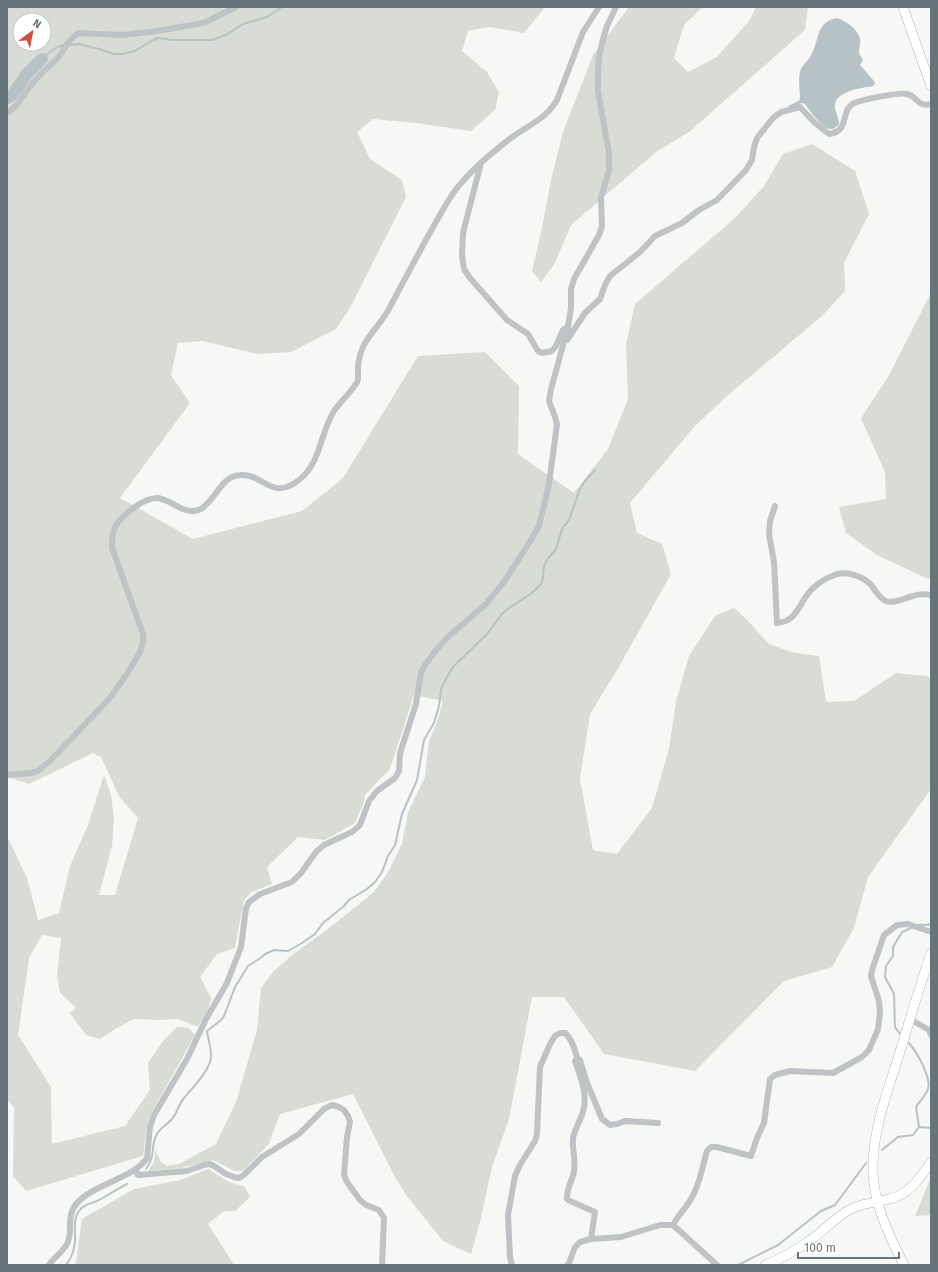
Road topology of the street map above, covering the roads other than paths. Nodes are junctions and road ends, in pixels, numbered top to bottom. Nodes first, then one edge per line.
1 (236, 7) edge
2 (598, 7) edge
3 (616, 7) edge
4 (903, 7) edge
5 (929, 76) edge
6 (931, 86) edge
7 (931, 104) edge
8 (7, 113) edge
9 (481, 163) junction
10 (568, 327) junction
11 (564, 345) junction
12 (775, 506) dead end
13 (931, 595) edge
14 (7, 775) edge
15 (931, 932) edge
16 (931, 954) edge
17 (910, 1019) junction
18 (931, 1035) edge
19 (578, 1061) junction
20 (658, 1123) dead end
21 (931, 1162) edge
22 (135, 1170) junction
23 (878, 1201) junction
24 (673, 1225) junction
25 (591, 1239) junction
26 (49, 1265) edge
27 (382, 1265) edge
28 (512, 1265) edge
29 (567, 1265) edge
30 (716, 1265) edge
31 (765, 1265) edge
32 (904, 1265) edge

1 - 8 street
2 - 9 street
3 - 10 street
4 - 5 street
5 - 6 street
7 - 11 street
9 - 10 street
9 - 14 street
10 - 11 street
11 - 22 street
12 - 13 street
15 - 24 street
16 - 17 street
17 - 18 street
17 - 23 street
19 - 20 street
19 - 25 street
19 - 28 street
21 - 23 street
22 - 26 street
22 - 27 street
23 - 31 street
23 - 32 street
24 - 25 street
24 - 30 street
25 - 29 street

